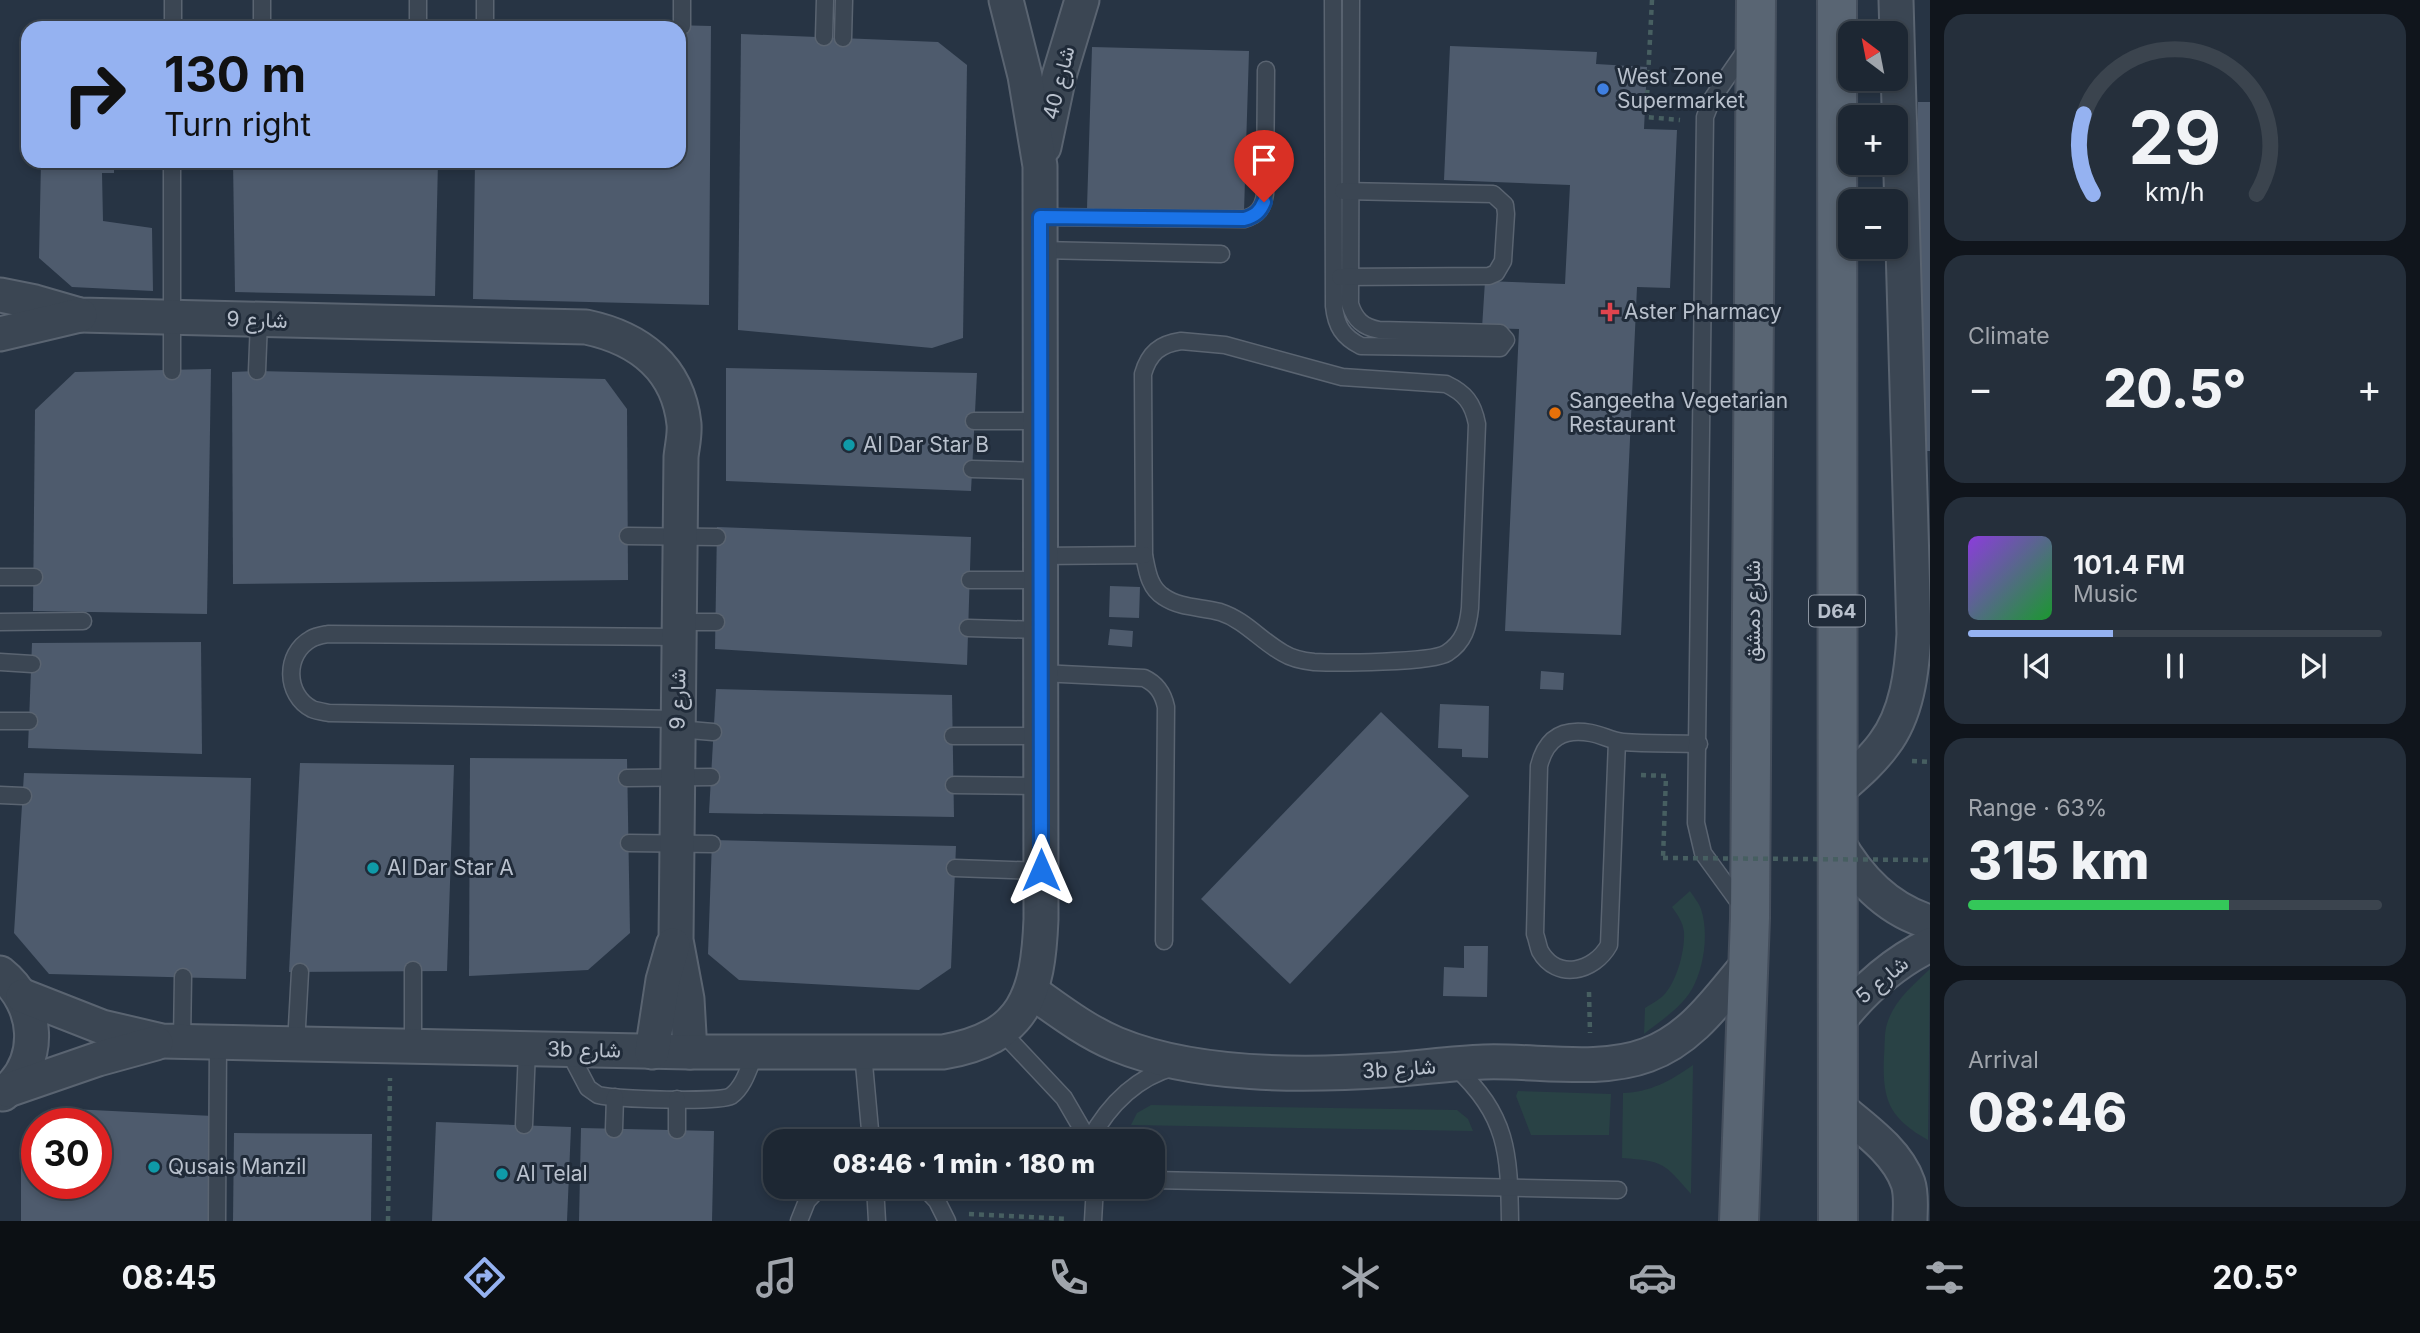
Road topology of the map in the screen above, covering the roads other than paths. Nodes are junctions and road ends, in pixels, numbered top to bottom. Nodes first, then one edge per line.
1 (173, 0) edge
2 (262, 0) edge
3 (418, 0) edge
4 (485, 0) edge
5 (682, 0) edge
6 (825, 0) edge
7 (844, 0) edge
8 (1006, 0) edge
9 (1082, 0) edge
10 (1333, 0) edge
11 (1351, 0) edge
12 (1836, 0) edge
13 (1896, 0) edge
14 (1757, 17) edge
15 (485, 20) dead end
16 (173, 21) edge
17 (262, 21) edge
18 (418, 21) edge
19 (682, 21) edge
20 (824, 37) dead end
21 (842, 38) dead end
22 (1265, 70) dead end
23 (1040, 166) junction
24 (172, 168) edge
25 (1350, 191) junction
26 (1334, 192) junction
27 (1040, 217) junction
28 (1040, 250) junction
29 (1221, 254) dead end
30 (1334, 276) junction
31 (1350, 277) junction
32 (0, 295) edge
33 (80, 315) junction
34 (171, 318) junction
35 (259, 321) junction
36 (0, 334) edge
37 (172, 371) dead end
38 (257, 371) dead end
39 (974, 421) dead end
40 (1040, 421) junction
41 (972, 469) dead end
42 (1040, 471) junction
43 (628, 536) dead end
44 (680, 537) junction
45 (717, 537) dead end
46 (1144, 555) junction
47 (1040, 568) junction
48 (0, 577) edge
49 (34, 577) dead end
50 (970, 580) dead end
51 (0, 621) edge
52 (83, 621) dead end
53 (716, 622) dead end
54 (968, 628) dead end
55 (679, 630) junction
56 (1040, 630) junction
57 (0, 662) edge
58 (32, 664) dead end
59 (1041, 673) junction
60 (0, 721) edge
61 (29, 721) dead end
62 (678, 724) junction
63 (713, 732) dead end
64 (953, 736) dead end
65 (1041, 736) junction
66 (1617, 741) junction
67 (1699, 744) junction
68 (711, 777) dead end
69 (627, 778) dead end
70 (677, 778) junction
71 (954, 785) dead end
72 (1041, 786) junction
73 (1837, 791) junction
74 (0, 795) edge
75 (23, 796) dead end
76 (1838, 841) junction
77 (629, 843) dead end
78 (676, 843) junction
79 (712, 844) dead end
80 (955, 868) dead end
81 (1041, 870) junction
82 (1750, 918) junction
83 (1930, 922) edge
84 (676, 940) junction
85 (1164, 941) dead end
86 (1930, 945) edge
87 (1748, 964) junction
88 (413, 970) dead end
89 (300, 972) dead end
90 (0, 973) edge
91 (183, 977) dead end
92 (1031, 991) junction
93 (23, 996) junction
94 (1839, 1022) junction
95 (1002, 1032) junction
96 (172, 1041) junction
97 (218, 1042) junction
98 (296, 1044) junction
99 (402, 1046) junction
100 (527, 1049) junction
101 (568, 1050) junction
102 (652, 1052) junction
103 (690, 1052) junction
104 (755, 1053) junction
105 (863, 1053) junction
106 (1186, 1063) junction
107 (1452, 1065) junction
108 (2, 1095) edge
109 (615, 1097) junction
110 (677, 1099) junction
111 (1838, 1107) junction
112 (524, 1125) dead end
113 (614, 1129) dead end
114 (870, 1129) edge
115 (1082, 1129) edge
116 (1095, 1129) edge
117 (677, 1130) dead end
118 (1165, 1180) edge
119 (1509, 1187) junction
120 (1618, 1190) dead end
121 (809, 1199) edge
122 (876, 1199) edge
123 (935, 1199) edge
124 (1094, 1199) edge
125 (945, 1217) edge
126 (217, 1221) edge
127 (799, 1221) edge
128 (877, 1221) edge
129 (1093, 1221) edge
130 (1510, 1221) edge
131 (1739, 1221) edge
132 (1838, 1221) edge
133 (1910, 1221) edge

1 - 16 lane
2 - 17 lane
3 - 18 lane
4 - 15 lane
5 - 19 lane
6 - 20 lane
7 - 21 lane
8 - 23 street, شارع 40
9 - 23 street, شارع 40
10 - 26 lane
11 - 25 lane
12 - 73 main road, D64
13 - 73 street
14 - 67 lane
14 - 82 main road, شارع دمشق
22 - 27 lane
23 - 27 street, شارع 40
24 - 34 lane
25 - 26 lane
25 - 31 lane
25 - 31 lane
26 - 30 lane
27 - 28 street, شارع 40
28 - 29 lane
28 - 40 street, شارع 40
30 - 31 lane
30 - 31 lane
32 - 33 street, شارع 9
33 - 34 street, شارع 9
33 - 36 street, شارع 9
34 - 35 street, شارع 9
34 - 37 lane
35 - 38 lane
35 - 44 street, شارع 9
39 - 40 lane
40 - 42 street, شارع 40
41 - 42 lane
42 - 47 street, شارع 40
43 - 44 lane
44 - 45 lane
44 - 55 street, شارع 9
46 - 46 lane
46 - 47 lane
47 - 50 lane
47 - 56 street, شارع 40
48 - 49 lane
51 - 52 lane
53 - 55 lane
54 - 56 lane
55 - 62 street, شارع 9
55 - 62 lane
56 - 59 street, شارع 40
57 - 58 lane
59 - 65 street, شارع 40
59 - 85 lane
60 - 61 lane
62 - 63 lane
62 - 70 street, شارع 9
64 - 65 lane
65 - 72 street, شارع 40
66 - 66 lane
66 - 67 lane
67 - 82 lane
68 - 70 lane
69 - 70 lane
70 - 78 street, شارع 9
71 - 72 lane
72 - 81 street, شارع 40
73 - 76 main road, D64
74 - 75 lane
76 - 83 street
76 - 94 main road, D64
77 - 78 lane
78 - 79 lane
78 - 84 street, شارع 9
80 - 81 lane
81 - 92 street, شارع 40
82 - 87 main road, شارع دمشق
84 - 102 street, شارع 9
84 - 103 street, شارع 9
86 - 94 street, شارع 5
87 - 107 street, 3b شارع
87 - 131 main road, شارع دمشق
88 - 99 lane
89 - 98 lane
90 - 93 street
91 - 96 lane
92 - 95 street, شارع 40
92 - 106 street, 3b شارع
93 - 96 street, 3b شارع
93 - 108 street
94 - 111 main road, D64
95 - 105 street, 3b شارع
95 - 115 lane
96 - 97 street, 3b شارع
96 - 108 street, 3b شارع
97 - 98 street, 3b شارع
97 - 126 lane
98 - 99 street, 3b شارع
99 - 100 street, 3b شارع
100 - 101 street, 3b شارع
100 - 112 lane
101 - 102 street, 3b شارع
101 - 109 lane
102 - 103 street, 3b شارع
103 - 104 street, 3b شارع
104 - 105 street, 3b شارع
104 - 110 lane
105 - 114 lane
106 - 107 street, 3b شارع
106 - 116 lane
107 - 119 lane
109 - 110 lane
109 - 113 lane
110 - 117 lane
111 - 132 main road, D64
111 - 133 street
118 - 119 lane
119 - 120 lane
119 - 130 lane
121 - 127 lane
122 - 128 lane
123 - 125 lane
124 - 129 lane

